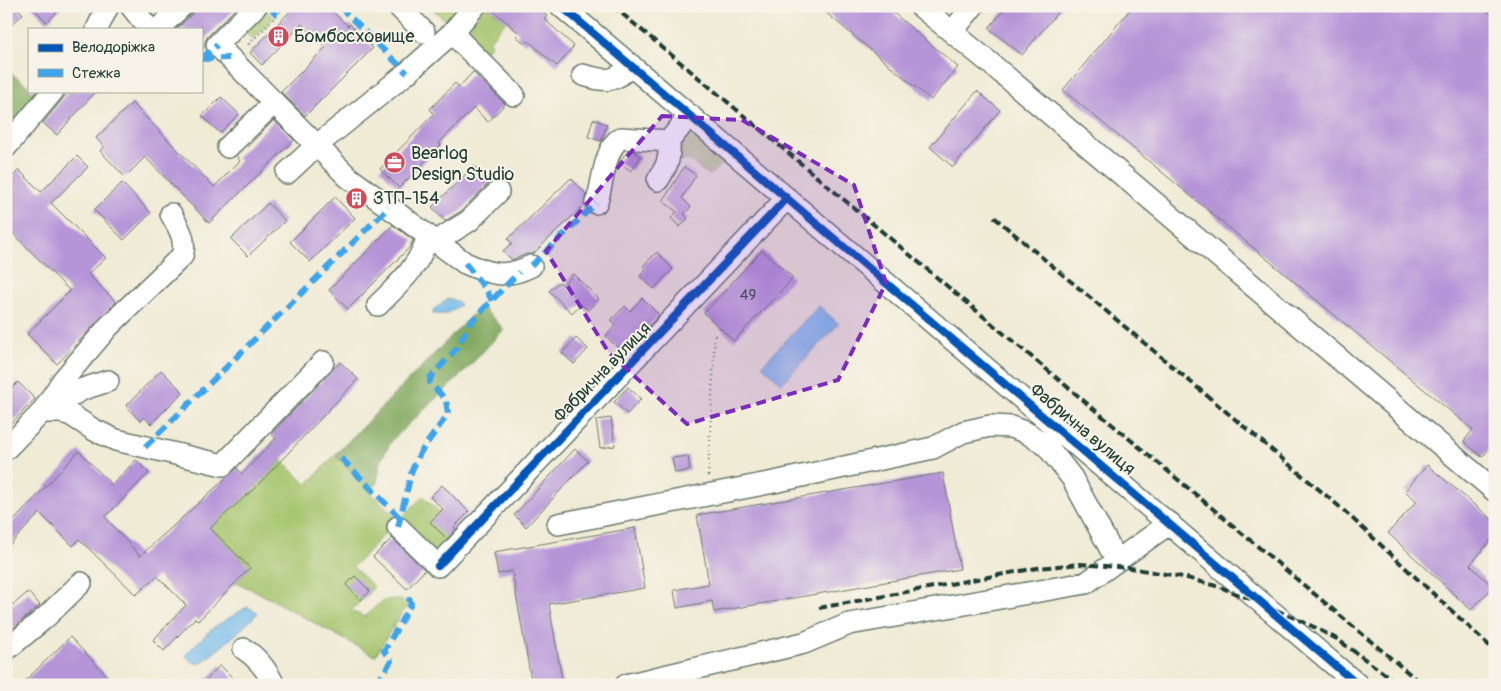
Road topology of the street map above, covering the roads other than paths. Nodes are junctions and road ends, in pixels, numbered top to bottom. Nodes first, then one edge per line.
1 (108, 6) edge
2 (131, 6) edge
3 (182, 6) edge
4 (256, 6) edge
5 (398, 6) edge
6 (561, 6) edge
7 (920, 6) edge
8 (972, 6) edge
9 (471, 8) edge
10 (97, 28) edge
11 (148, 28) edge
12 (159, 28) edge
13 (424, 32) dead end
14 (952, 32) junction
15 (452, 33) junction
16 (631, 66) junction
17 (583, 74) dead end
18 (52, 92) edge
19 (514, 95) dead end
20 (274, 103) junction
21 (690, 116) junction
22 (669, 141) junction
23 (316, 146) junction
24 (6, 147) edge
25 (228, 147) dead end
26 (287, 173) dead end
27 (658, 180) dead end
28 (498, 192) dead end
29 (787, 198) junction
30 (596, 203) dead end
31 (172, 214) dead end
32 (431, 239) junction
33 (531, 266) dead end
34 (378, 305) dead end
35 (322, 362) dead end
36 (108, 381) dead end
37 (42, 412) junction
38 (6, 449) edge
39 (1495, 491) edge
40 (1170, 523) junction
41 (558, 524) dead end
42 (398, 527) dead end
43 (1117, 561) junction
44 (81, 583) dead end
45 (244, 649) dead end
46 (6, 650) edge
47 (274, 685) edge
48 (626, 685) edge
49 (1358, 685) edge

1 - 10 street
2 - 11 street
3 - 12 street
4 - 20 street
5 - 13 street
6 - 16 street, Фабрична вулиця
7 - 14 street
8 - 14 street
9 - 15 street
14 - 39 street
15 - 19 street
15 - 23 street
16 - 17 street
16 - 21 street, Фабрична вулиця
18 - 24 street
20 - 23 street
20 - 25 street
21 - 22 street
21 - 29 street, Фабрична вулиця
22 - 27 street
22 - 30 street
23 - 26 street
23 - 32 street
28 - 32 street
29 - 40 street, Фабрична вулиця
29 - 42 street, Фабрична вулиця
31 - 37 street
32 - 33 street
32 - 34 street
35 - 37 street
36 - 37 street
37 - 38 street
40 - 43 street
40 - 49 street, Фабрична вулиця
41 - 43 street
43 - 48 street
44 - 46 street
45 - 47 street

